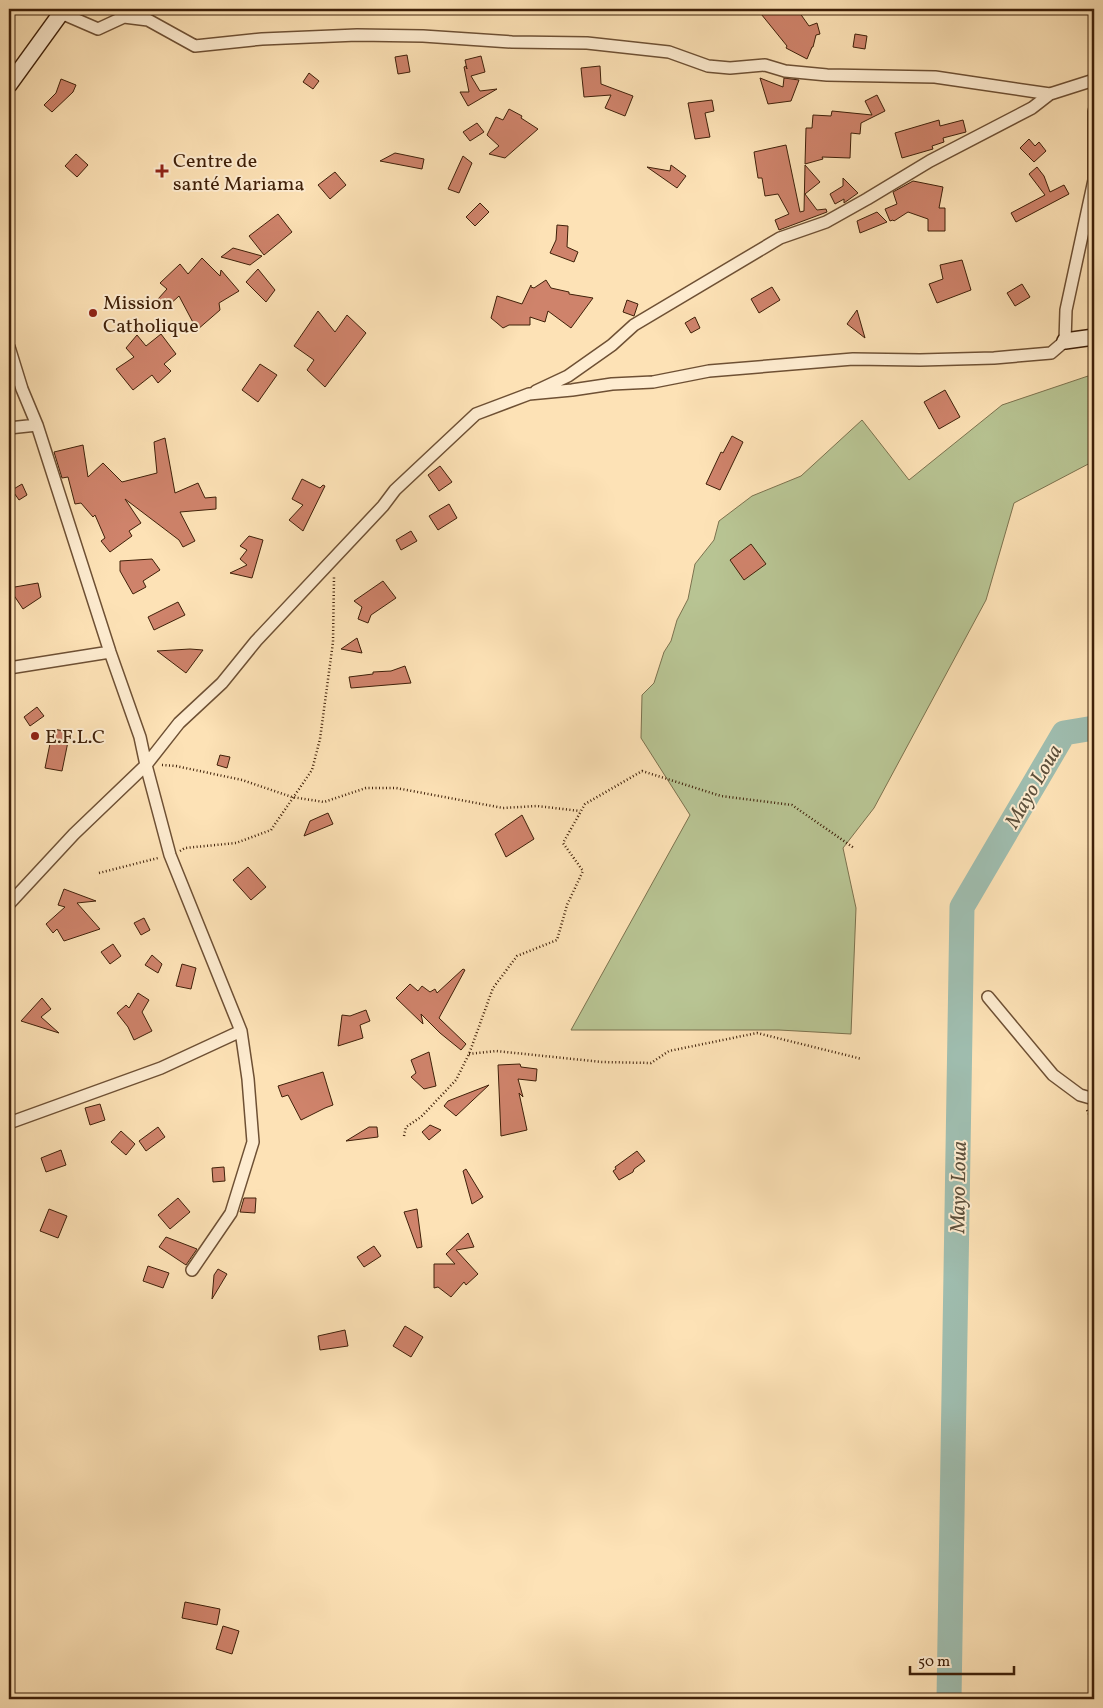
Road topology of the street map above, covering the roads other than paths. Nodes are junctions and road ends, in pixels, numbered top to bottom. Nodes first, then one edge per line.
1 (63, 11) edge
2 (1094, 80) edge
3 (9, 85) edge
4 (1050, 94) junction
5 (1094, 111) edge
6 (1094, 337) edge
7 (1065, 341) junction
8 (9, 347) edge
9 (529, 394) junction
10 (37, 425) junction
11 (9, 428) edge
12 (110, 652) junction
13 (9, 668) edge
14 (146, 765) junction
15 (9, 904) edge
16 (988, 997) dead end
17 (241, 1031) junction
18 (1094, 1099) edge
19 (9, 1123) edge
20 (192, 1270) dead end

1 - 3 main road
1 - 4 street
2 - 4 street
4 - 9 street
5 - 7 street
6 - 7 main road
7 - 9 street
8 - 10 street
9 - 14 street
10 - 11 street
10 - 12 street
12 - 13 street
12 - 14 street
14 - 15 street
14 - 17 street
16 - 18 street
17 - 19 street
17 - 20 street

